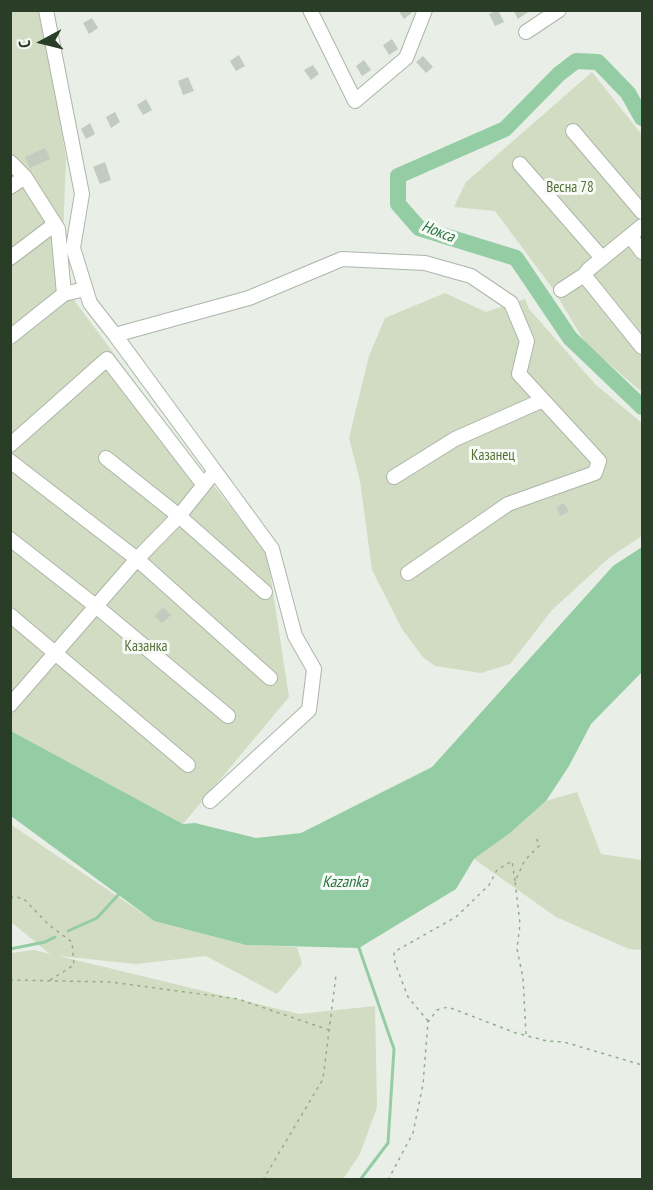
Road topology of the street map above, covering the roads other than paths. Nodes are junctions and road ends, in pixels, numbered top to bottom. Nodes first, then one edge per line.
1 (310, 10) edge
2 (425, 10) edge
3 (559, 10) edge
4 (52, 12) edge
5 (526, 32) dead end
6 (573, 131) dead end
7 (10, 162) edge
8 (520, 164) dead end
9 (25, 177) junction
10 (10, 187) edge
11 (642, 212) edge
12 (55, 224) junction
13 (642, 226) edge
14 (631, 237) junction
15 (642, 252) edge
16 (10, 258) edge
17 (602, 258) junction
18 (584, 275) junction
19 (86, 289) junction
20 (561, 290) dead end
21 (64, 294) junction
22 (115, 335) junction
23 (10, 337) edge
24 (642, 347) edge
25 (543, 400) junction
26 (10, 445) edge
27 (106, 458) dead end
28 (10, 461) edge
29 (215, 471) junction
30 (394, 477) dead end
31 (203, 484) junction
32 (179, 516) junction
33 (10, 540) edge
34 (137, 559) junction
35 (408, 573) dead end
36 (265, 592) dead end
37 (97, 607) junction
38 (10, 615) edge
39 (57, 652) junction
40 (270, 678) dead end
41 (10, 705) edge
42 (228, 716) dead end
43 (188, 765) dead end
44 (210, 801) dead end

1 - 2 street
3 - 5 street
4 - 19 street
6 - 11 street
7 - 9 street
8 - 17 street
9 - 10 street
9 - 12 street
12 - 16 street
12 - 21 street
13 - 14 street
14 - 15 street
14 - 17 street
17 - 18 street
18 - 20 street
18 - 24 street
19 - 21 street
19 - 22 street
21 - 23 street
22 - 25 street
22 - 29 street
25 - 30 street
25 - 35 street
26 - 31 street
27 - 32 street
28 - 34 street
29 - 31 street
29 - 44 street
31 - 32 street
32 - 34 street
32 - 36 street
33 - 37 street
34 - 37 street
34 - 40 street
37 - 39 street
37 - 42 street
38 - 39 street
39 - 41 street
39 - 43 street

